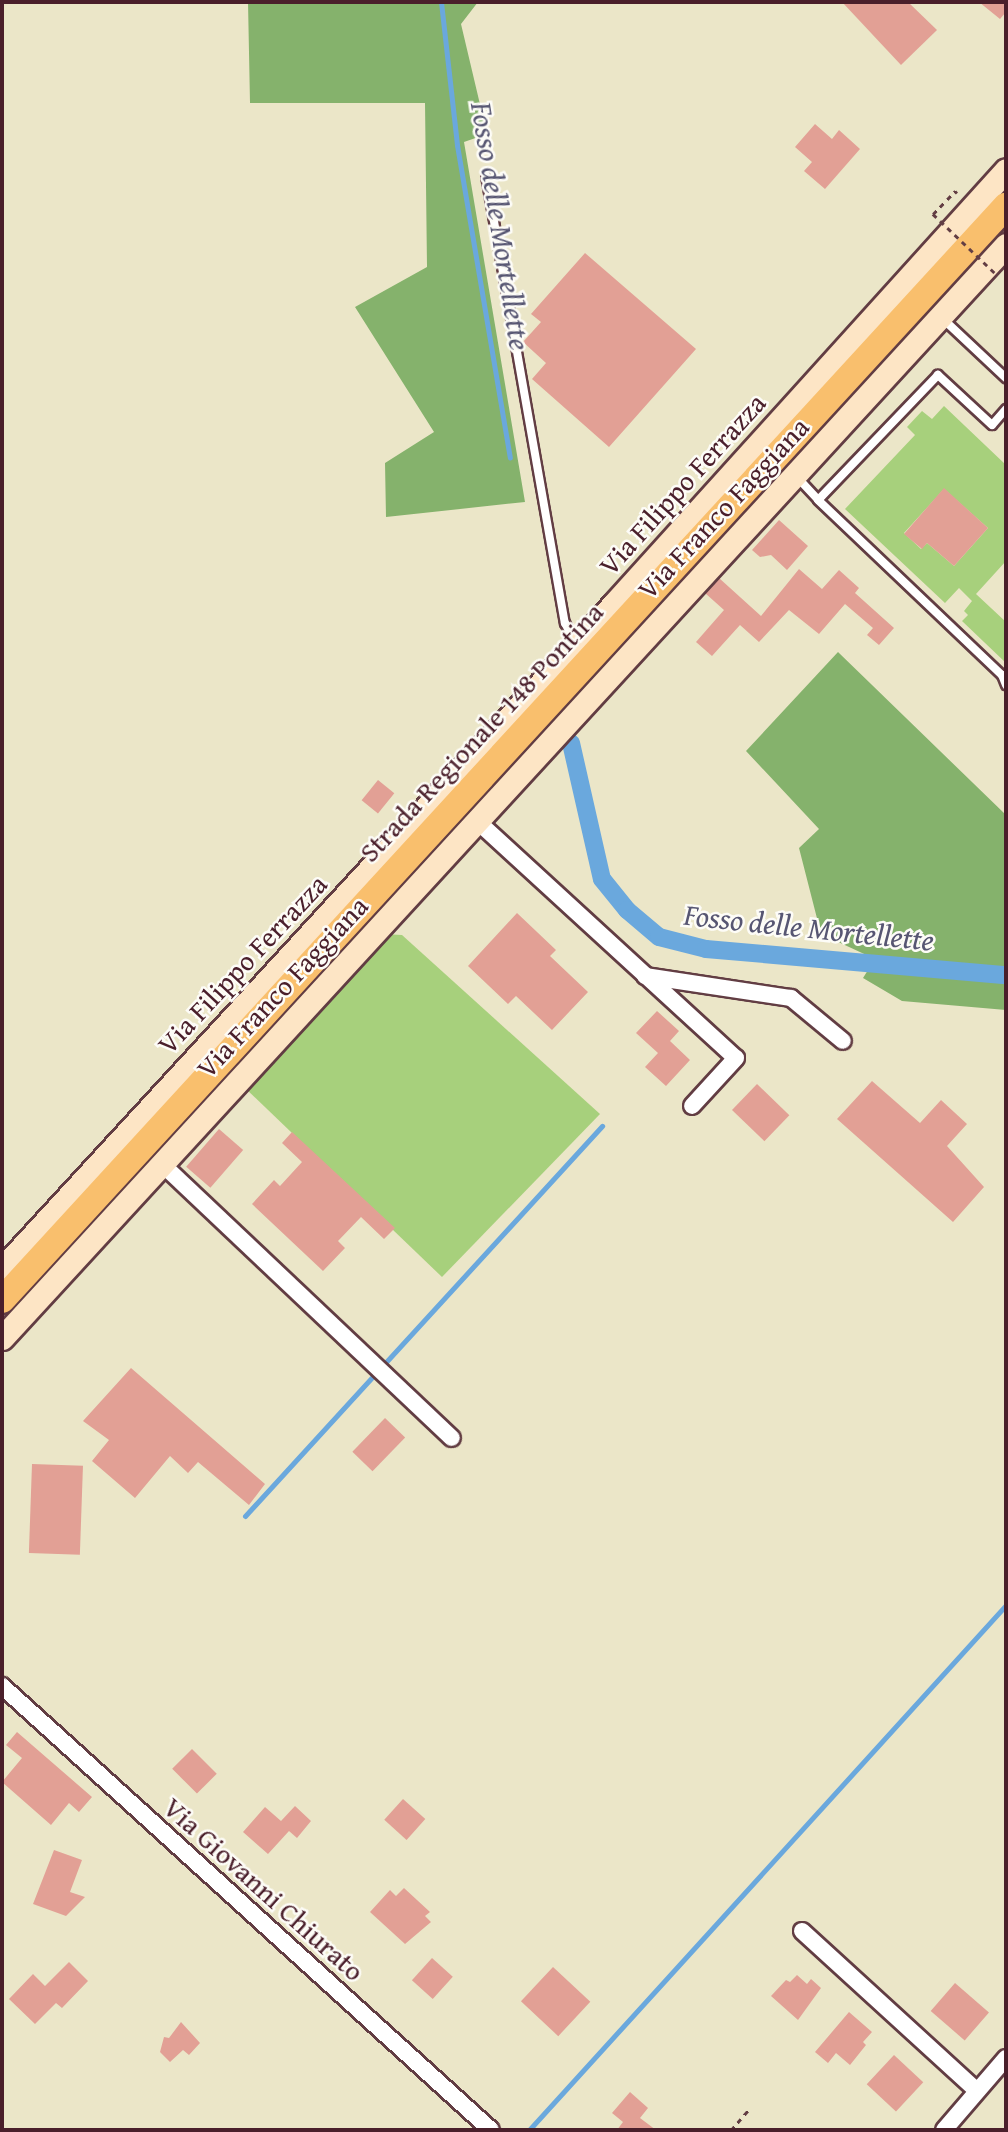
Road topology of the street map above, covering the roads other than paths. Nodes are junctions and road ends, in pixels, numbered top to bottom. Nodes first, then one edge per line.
1 (1006, 170) edge
2 (486, 176) dead end
3 (1006, 206) edge
4 (1006, 245) edge
5 (941, 317) junction
6 (1006, 378) edge
7 (1006, 409) edge
8 (795, 475) junction
9 (818, 500) junction
10 (576, 645) junction
11 (1006, 684) edge
12 (476, 820) junction
13 (645, 976) junction
14 (843, 1041) dead end
15 (692, 1106) dead end
16 (161, 1163) junction
17 (2, 1269) edge
18 (2, 1300) edge
19 (2, 1338) edge
20 (452, 1438) dead end
21 (2, 1686) edge
22 (802, 1931) dead end
23 (1006, 2058) edge
24 (977, 2091) junction
25 (491, 2130) edge
26 (944, 2130) edge

1 - 10 street, Via Filippo Ferrazza
2 - 10 lane
3 - 18 main road, Strada Regionale 148 Pontina
4 - 5 street, Via Franco Faggiana
5 - 6 lane
5 - 8 street, Via Franco Faggiana
7 - 9 lane
8 - 9 lane
8 - 12 street, Via Franco Faggiana
9 - 11 lane
10 - 17 street, Via Filippo Ferrazza
12 - 13 street
12 - 16 street, Via Franco Faggiana
13 - 14 street
13 - 15 street
16 - 19 street, Via Franco Faggiana
16 - 20 street
21 - 25 street, Via Giovanni Chiurato
22 - 24 street
23 - 24 street
24 - 26 street

